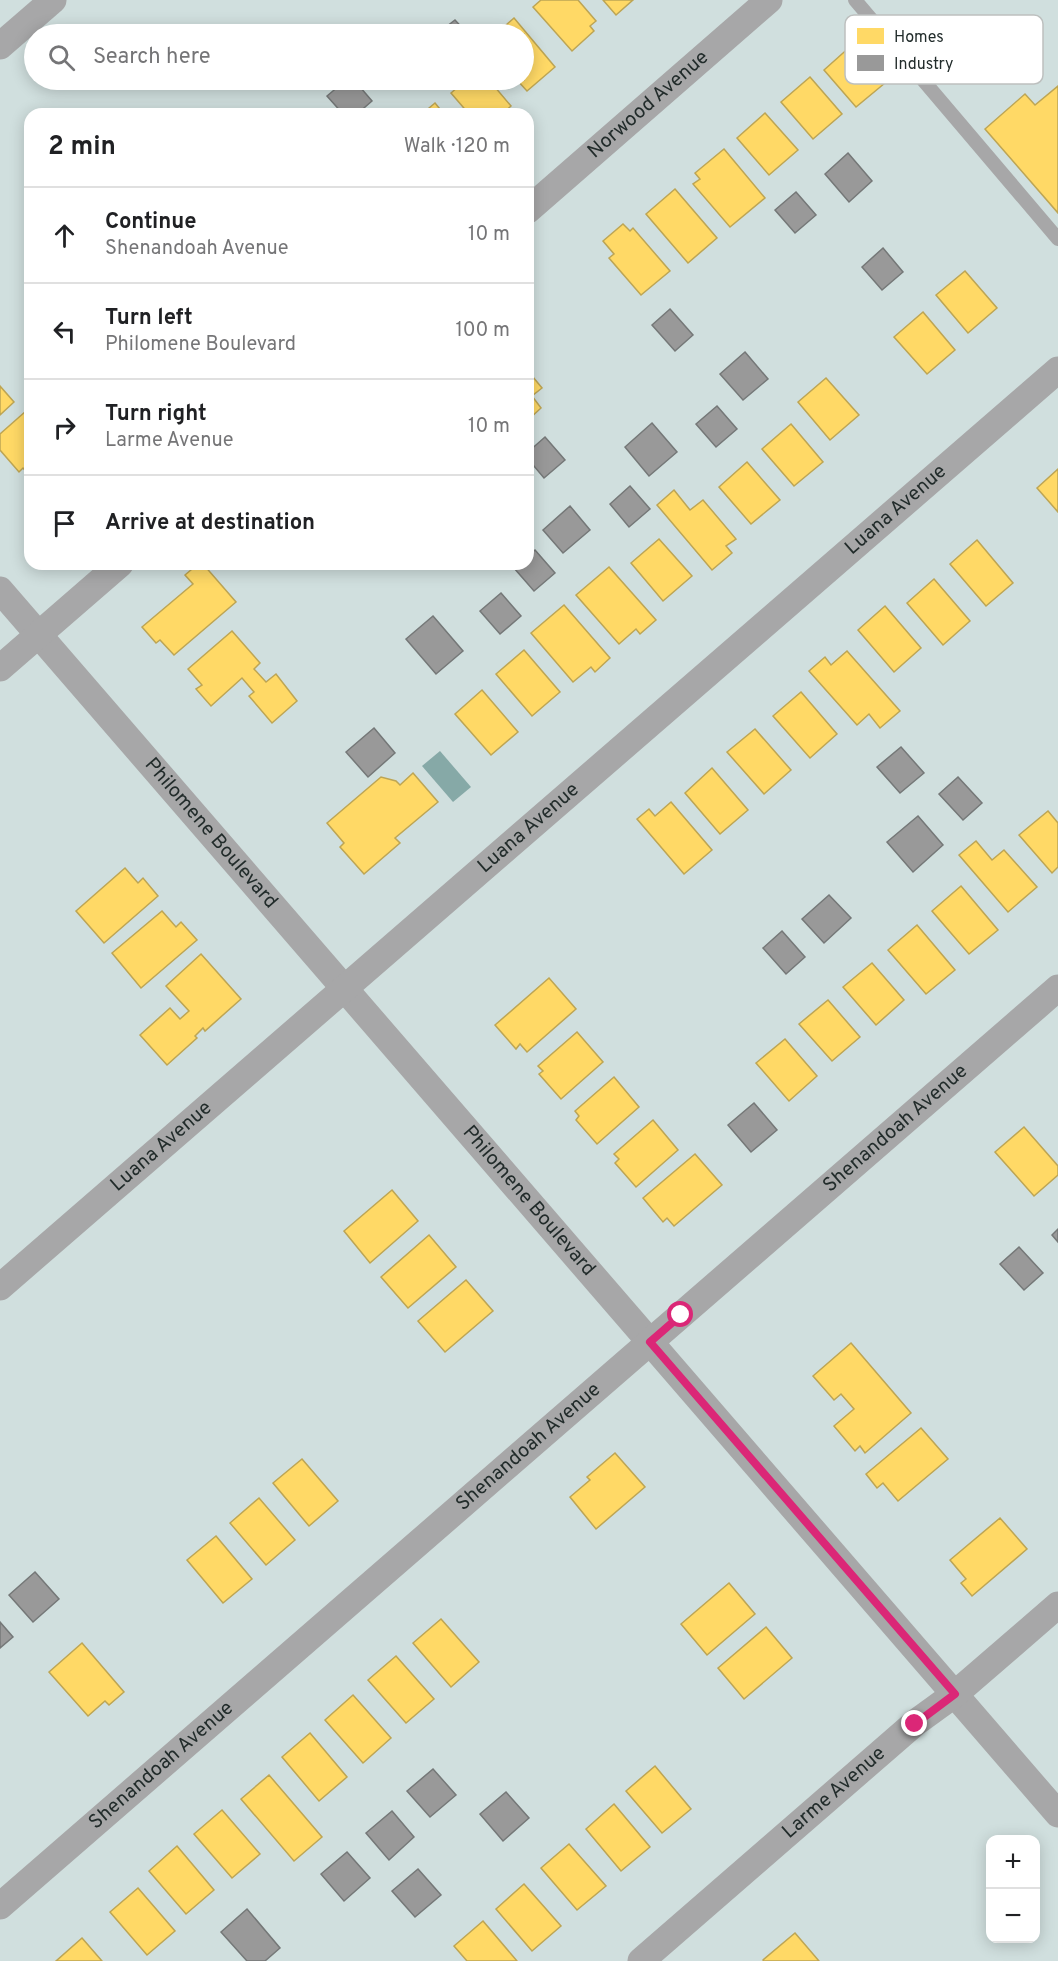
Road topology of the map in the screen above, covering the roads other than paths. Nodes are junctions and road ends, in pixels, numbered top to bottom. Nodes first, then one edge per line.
1 (53, 0) edge
2 (769, 0) edge
3 (855, 0) edge
4 (868, 15) edge
5 (25, 24) edge
6 (24, 25) edge
7 (0, 46) edge
8 (926, 84) edge
9 (534, 205) edge
10 (1058, 239) edge
11 (1058, 370) edge
12 (113, 570) edge
13 (0, 590) edge
14 (39, 635) junction
15 (0, 668) edge
16 (1058, 988) edge
17 (344, 989) junction
18 (0, 1287) edge
19 (650, 1342) junction
20 (1058, 1605) edge
21 (955, 1694) junction
22 (1058, 1814) edge
23 (0, 1905) edge
24 (641, 1961) edge

1 - 5 street
2 - 9 street, Norwood Avenue
3 - 4 lane
6 - 7 street
8 - 10 lane
11 - 17 street, Luana Avenue
12 - 14 street
13 - 14 street, Philomene Boulevard
14 - 15 street
14 - 17 street, Philomene Boulevard
16 - 19 street, Shenandoah Avenue
17 - 18 street, Luana Avenue
17 - 19 street, Philomene Boulevard
19 - 21 street, Philomene Boulevard
19 - 23 street, Shenandoah Avenue
20 - 21 street, Larme Avenue
21 - 22 street, Philomene Boulevard
21 - 24 street, Larme Avenue

